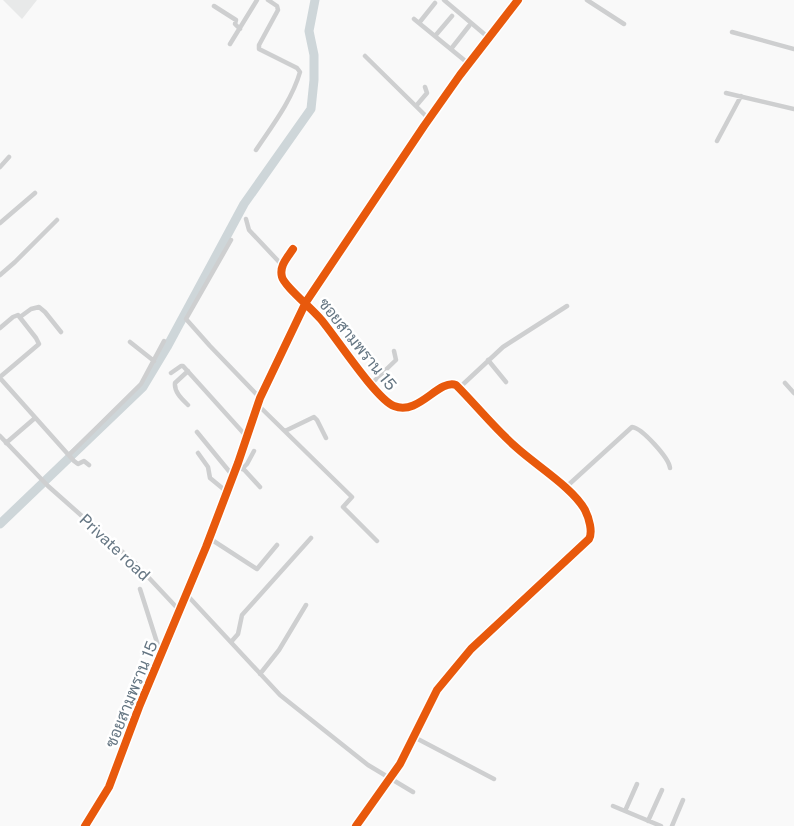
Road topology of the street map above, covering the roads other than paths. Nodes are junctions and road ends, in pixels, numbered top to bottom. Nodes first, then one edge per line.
1 (257, 0) edge
2 (268, 0) edge
3 (444, 0) edge
4 (518, 0) edge
5 (587, 0) edge
6 (435, 3) dead end
7 (214, 6) dead end
8 (452, 16) dead end
9 (414, 19) dead end
10 (419, 23) junction
11 (624, 24) dead end
12 (469, 26) dead end
13 (240, 29) junction
14 (732, 32) dead end
15 (435, 36) junction
16 (489, 38) junction
17 (230, 44) dead end
18 (451, 49) junction
19 (794, 49) edge
20 (365, 56) dead end
21 (469, 64) junction
22 (425, 87) dead end
23 (726, 93) dead end
24 (741, 96) junction
25 (416, 106) junction
26 (794, 109) edge
27 (429, 118) junction
28 (717, 141) dead end
29 (256, 150) dead end
30 (10, 157) dead end
31 (0, 167) edge
32 (35, 193) dead end
33 (246, 219) dead end
34 (57, 220) dead end
35 (0, 223) edge
36 (231, 240) dead end
37 (293, 249) dead end
38 (282, 265) junction
39 (0, 275) edge
40 (306, 302) junction
41 (566, 306) dead end
42 (20, 317) junction
43 (0, 328) edge
44 (61, 332) dead end
45 (164, 341) dead end
46 (130, 342) dead end
47 (394, 351) dead end
48 (154, 360) junction
49 (488, 360) junction
50 (188, 371) junction
51 (172, 373) dead end
52 (0, 377) edge
53 (506, 382) dead end
54 (785, 383) dead end
55 (371, 384) junction
56 (459, 388) junction
57 (794, 392) edge
58 (260, 398) junction
59 (188, 405) dead end
60 (258, 405) junction
61 (35, 418) junction
62 (285, 431) junction
63 (197, 432) dead end
64 (0, 436) edge
65 (247, 437) junction
66 (326, 438) dead end
67 (6, 443) junction
68 (198, 452) dead end
69 (254, 452) dead end
70 (69, 455) junction
71 (238, 463) junction
72 (88, 465) dead end
73 (670, 468) dead end
74 (242, 469) junction
75 (233, 476) junction
76 (260, 487) dead end
77 (565, 488) junction
78 (227, 492) junction
79 (209, 538) junction
80 (311, 538) dead end
81 (377, 541) dead end
82 (277, 545) dead end
83 (140, 589) dead end
84 (187, 595) junction
85 (306, 605) dead end
86 (180, 611) junction
87 (231, 642) junction
88 (161, 655) junction
89 (260, 674) junction
90 (414, 737) junction
91 (390, 779) junction
92 (494, 779) dead end
93 (637, 784) dead end
94 (662, 790) dead end
95 (413, 792) dead end
96 (683, 800) dead end
97 (613, 806) dead end
98 (625, 811) junction
99 (648, 821) junction
100 (357, 824) edge
101 (85, 826) edge
102 (364, 826) edge
103 (661, 826) edge
104 (672, 826) edge

1 - 13 street
2 - 29 street
3 - 16 street
4 - 16 street
5 - 11 street
6 - 10 street
7 - 13 street
8 - 15 street
9 - 10 street
10 - 15 street
12 - 18 street
13 - 17 street
14 - 19 street
15 - 18 street
16 - 21 street
18 - 21 street
20 - 25 street
21 - 27 street
22 - 25 street
23 - 24 street
24 - 26 street
24 - 28 street
25 - 27 street
27 - 40 street
30 - 31 street
32 - 35 street
33 - 38 street
34 - 39 street
36 - 58 street
37 - 38 street
38 - 40 street
40 - 55 street, ซอยสามพราน 15
40 - 58 street, ซอยสามพราน 15
41 - 49 street
42 - 43 street
42 - 44 street
42 - 52 street
45 - 48 street
46 - 48 street
47 - 55 street
48 - 70 street
49 - 53 street
49 - 56 street
50 - 51 street
50 - 59 street
50 - 65 street
52 - 61 street
54 - 57 street
55 - 56 street, ซอยสามพราน 15
56 - 77 street
58 - 60 street, ซอยสามพราน 15
60 - 62 street
60 - 65 street, ซอยสามพราน 15
61 - 67 street
61 - 70 street
62 - 66 street
62 - 81 street
63 - 75 street
64 - 67 street, Private road
65 - 71 street, ซอยสามพราน 15
67 - 86 street, Private road
68 - 78 street
69 - 74 street
70 - 72 street
71 - 74 street
71 - 75 street, ซอยสามพราน 15
73 - 77 street
74 - 76 street
75 - 78 street, ซอยสามพราน 15
77 - 90 street
78 - 79 street, ซอยสามพราน 15
79 - 82 street
79 - 84 street, ซอยสามพราน 15
80 - 87 street
83 - 88 street
84 - 86 street, ซอยสามพราน 15
84 - 87 street
85 - 89 street
86 - 88 street, ซอยสามพราน 15
87 - 89 street
88 - 101 street, ซอยสามพราน 15
89 - 91 street
90 - 91 street
90 - 92 street
91 - 95 street
91 - 100 street
93 - 98 street
94 - 99 street
96 - 104 street
97 - 98 street
98 - 99 street
99 - 103 street
100 - 102 street

